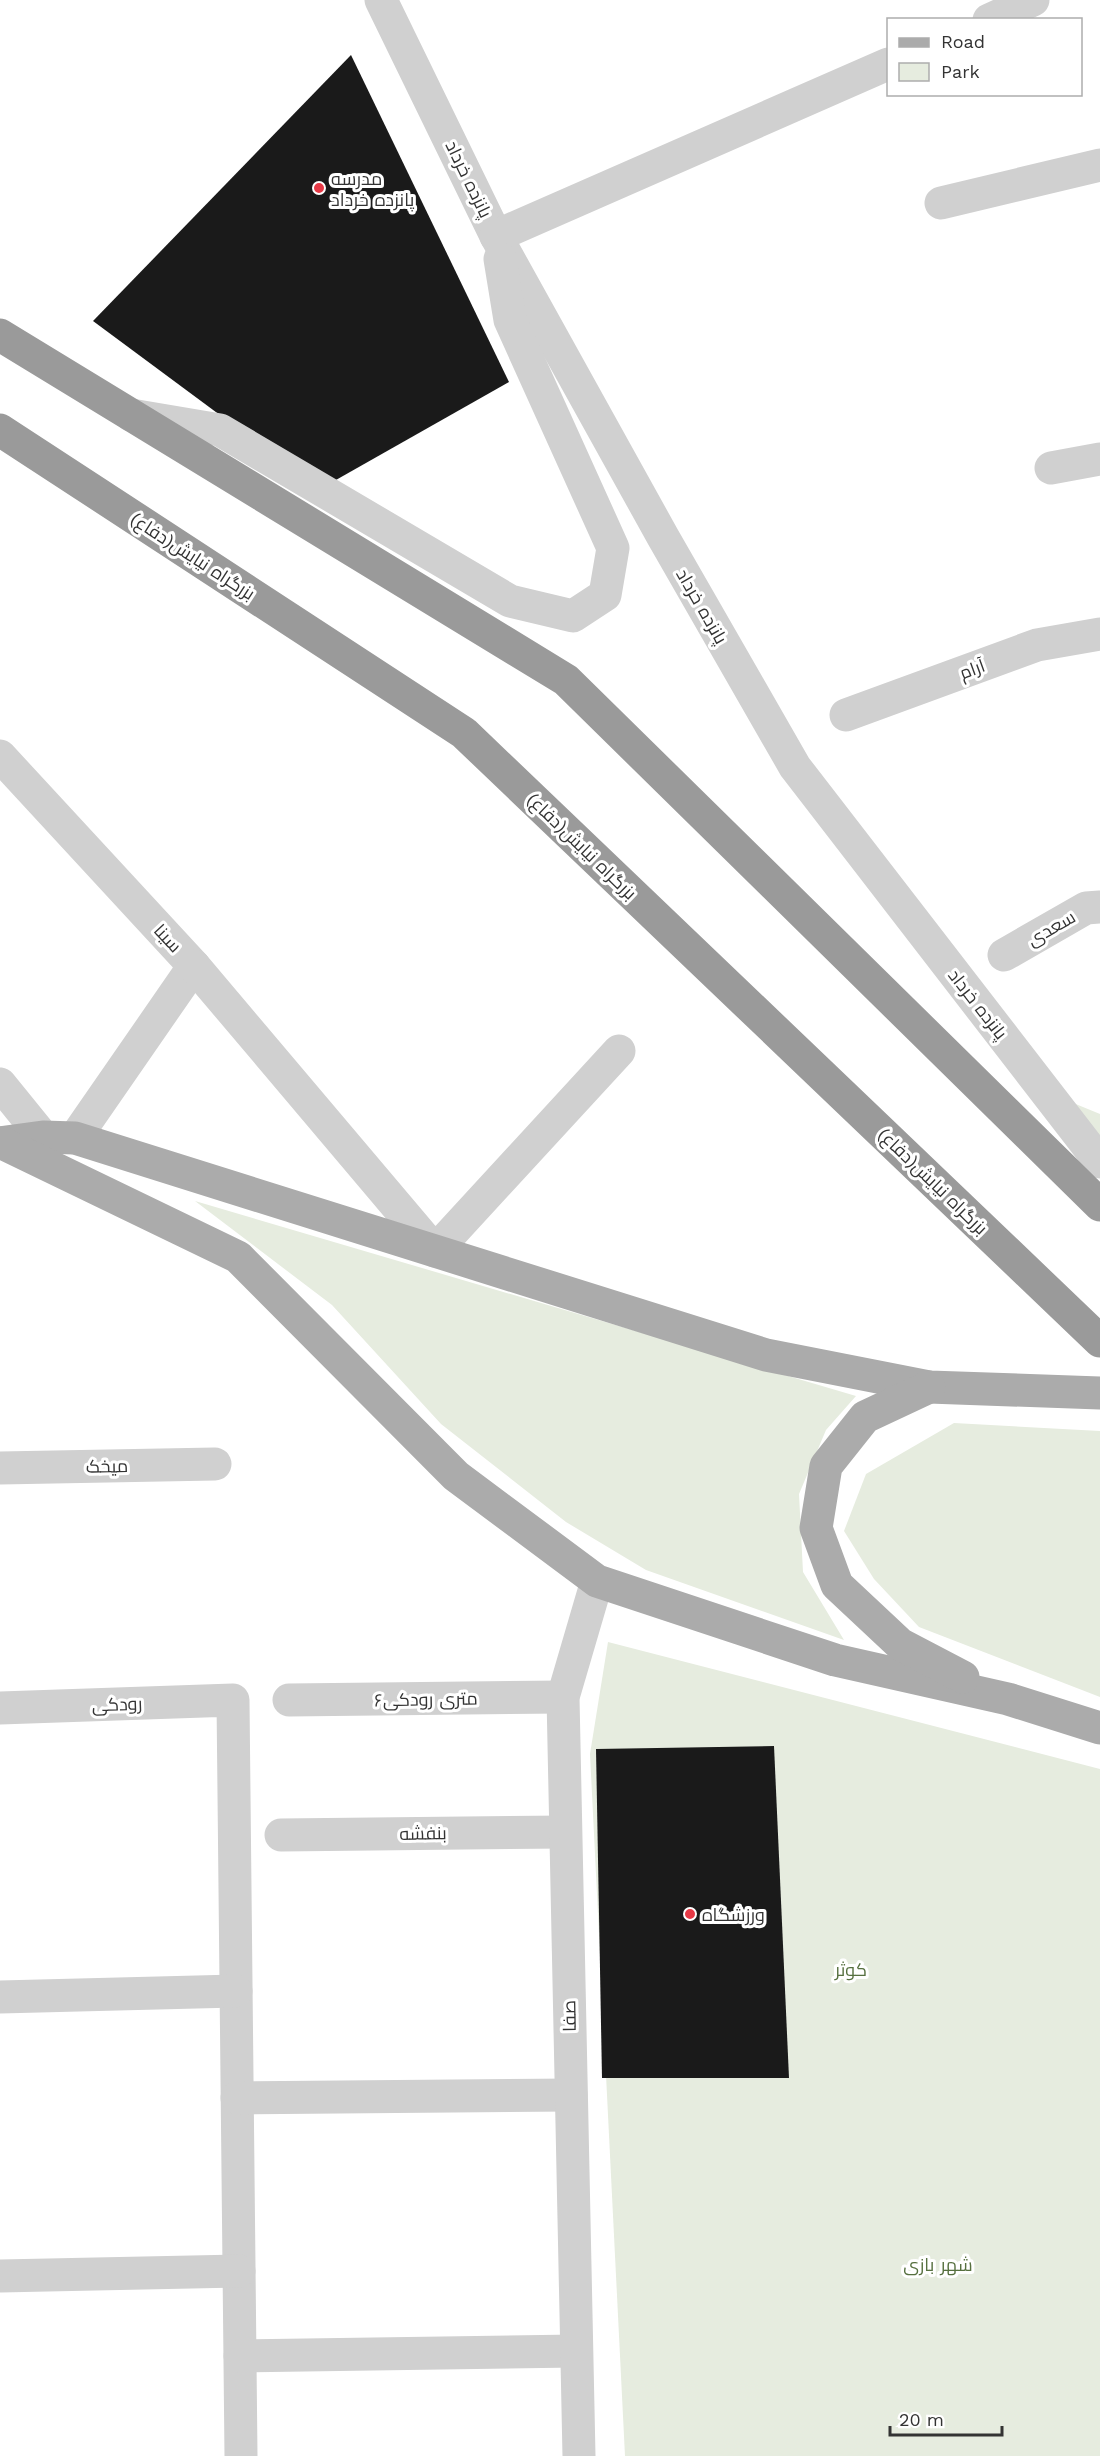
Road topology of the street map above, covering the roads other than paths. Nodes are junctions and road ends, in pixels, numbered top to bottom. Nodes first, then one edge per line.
1 (381, 0) edge
2 (1033, 0) edge
3 (993, 18) edge
4 (887, 64) edge
5 (1100, 165) edge
6 (941, 203) dead end
7 (496, 236) junction
8 (0, 335) edge
9 (131, 415) junction
10 (0, 430) edge
11 (1100, 459) edge
12 (1051, 468) dead end
13 (1100, 634) edge
14 (846, 715) dead end
15 (0, 756) edge
16 (1100, 907) edge
17 (1004, 955) dead end
18 (194, 966) junction
19 (619, 1051) dead end
20 (0, 1084) edge
21 (43, 1137) junction
22 (75, 1138) junction
23 (1, 1143) edge
24 (1100, 1162) edge
25 (1100, 1205) edge
26 (435, 1251) junction
27 (1100, 1341) edge
28 (929, 1387) junction
29 (1100, 1393) edge
30 (215, 1464) dead end
31 (0, 1468) edge
32 (597, 1581) junction
33 (563, 1697) junction
34 (1008, 1699) junction
35 (290, 1700) dead end
36 (0, 1708) edge
37 (1100, 1728) edge
38 (565, 1832) junction
39 (281, 1835) dead end
40 (237, 1991) junction
41 (0, 1997) edge
42 (571, 2095) junction
43 (237, 2098) junction
44 (239, 2271) junction
45 (0, 2277) edge
46 (576, 2351) junction
47 (240, 2356) junction
48 (242, 2456) edge
49 (579, 2456) edge

1 - 7 street, پانزده خرداد
2 - 3 street
4 - 7 street
5 - 6 street
7 - 9 street
7 - 24 street, پانزده خرداد
8 - 9 highway
9 - 25 highway
10 - 27 highway, بزرگراه نیایش(دفاع)
11 - 12 street
13 - 14 street, آرام
15 - 18 street, سینا
16 - 17 street, سعدی
18 - 22 street, سینا
18 - 26 street
19 - 26 street
20 - 21 street
21 - 22 main road
21 - 23 main road
22 - 26 main road
23 - 32 main road
26 - 28 main road
28 - 29 main road
28 - 34 main road
30 - 31 street, میخک
32 - 33 street, صفا
32 - 34 main road
33 - 35 street, ۶متری رودکی
33 - 38 street, صفا
34 - 37 main road
36 - 40 street, رودکی
38 - 39 street, بنفشه
38 - 42 street, صفا
40 - 41 street
40 - 43 street
42 - 43 street
42 - 46 street, صفا
43 - 44 street
44 - 45 street
44 - 47 street
46 - 47 street
46 - 49 street, صفا
47 - 48 street

